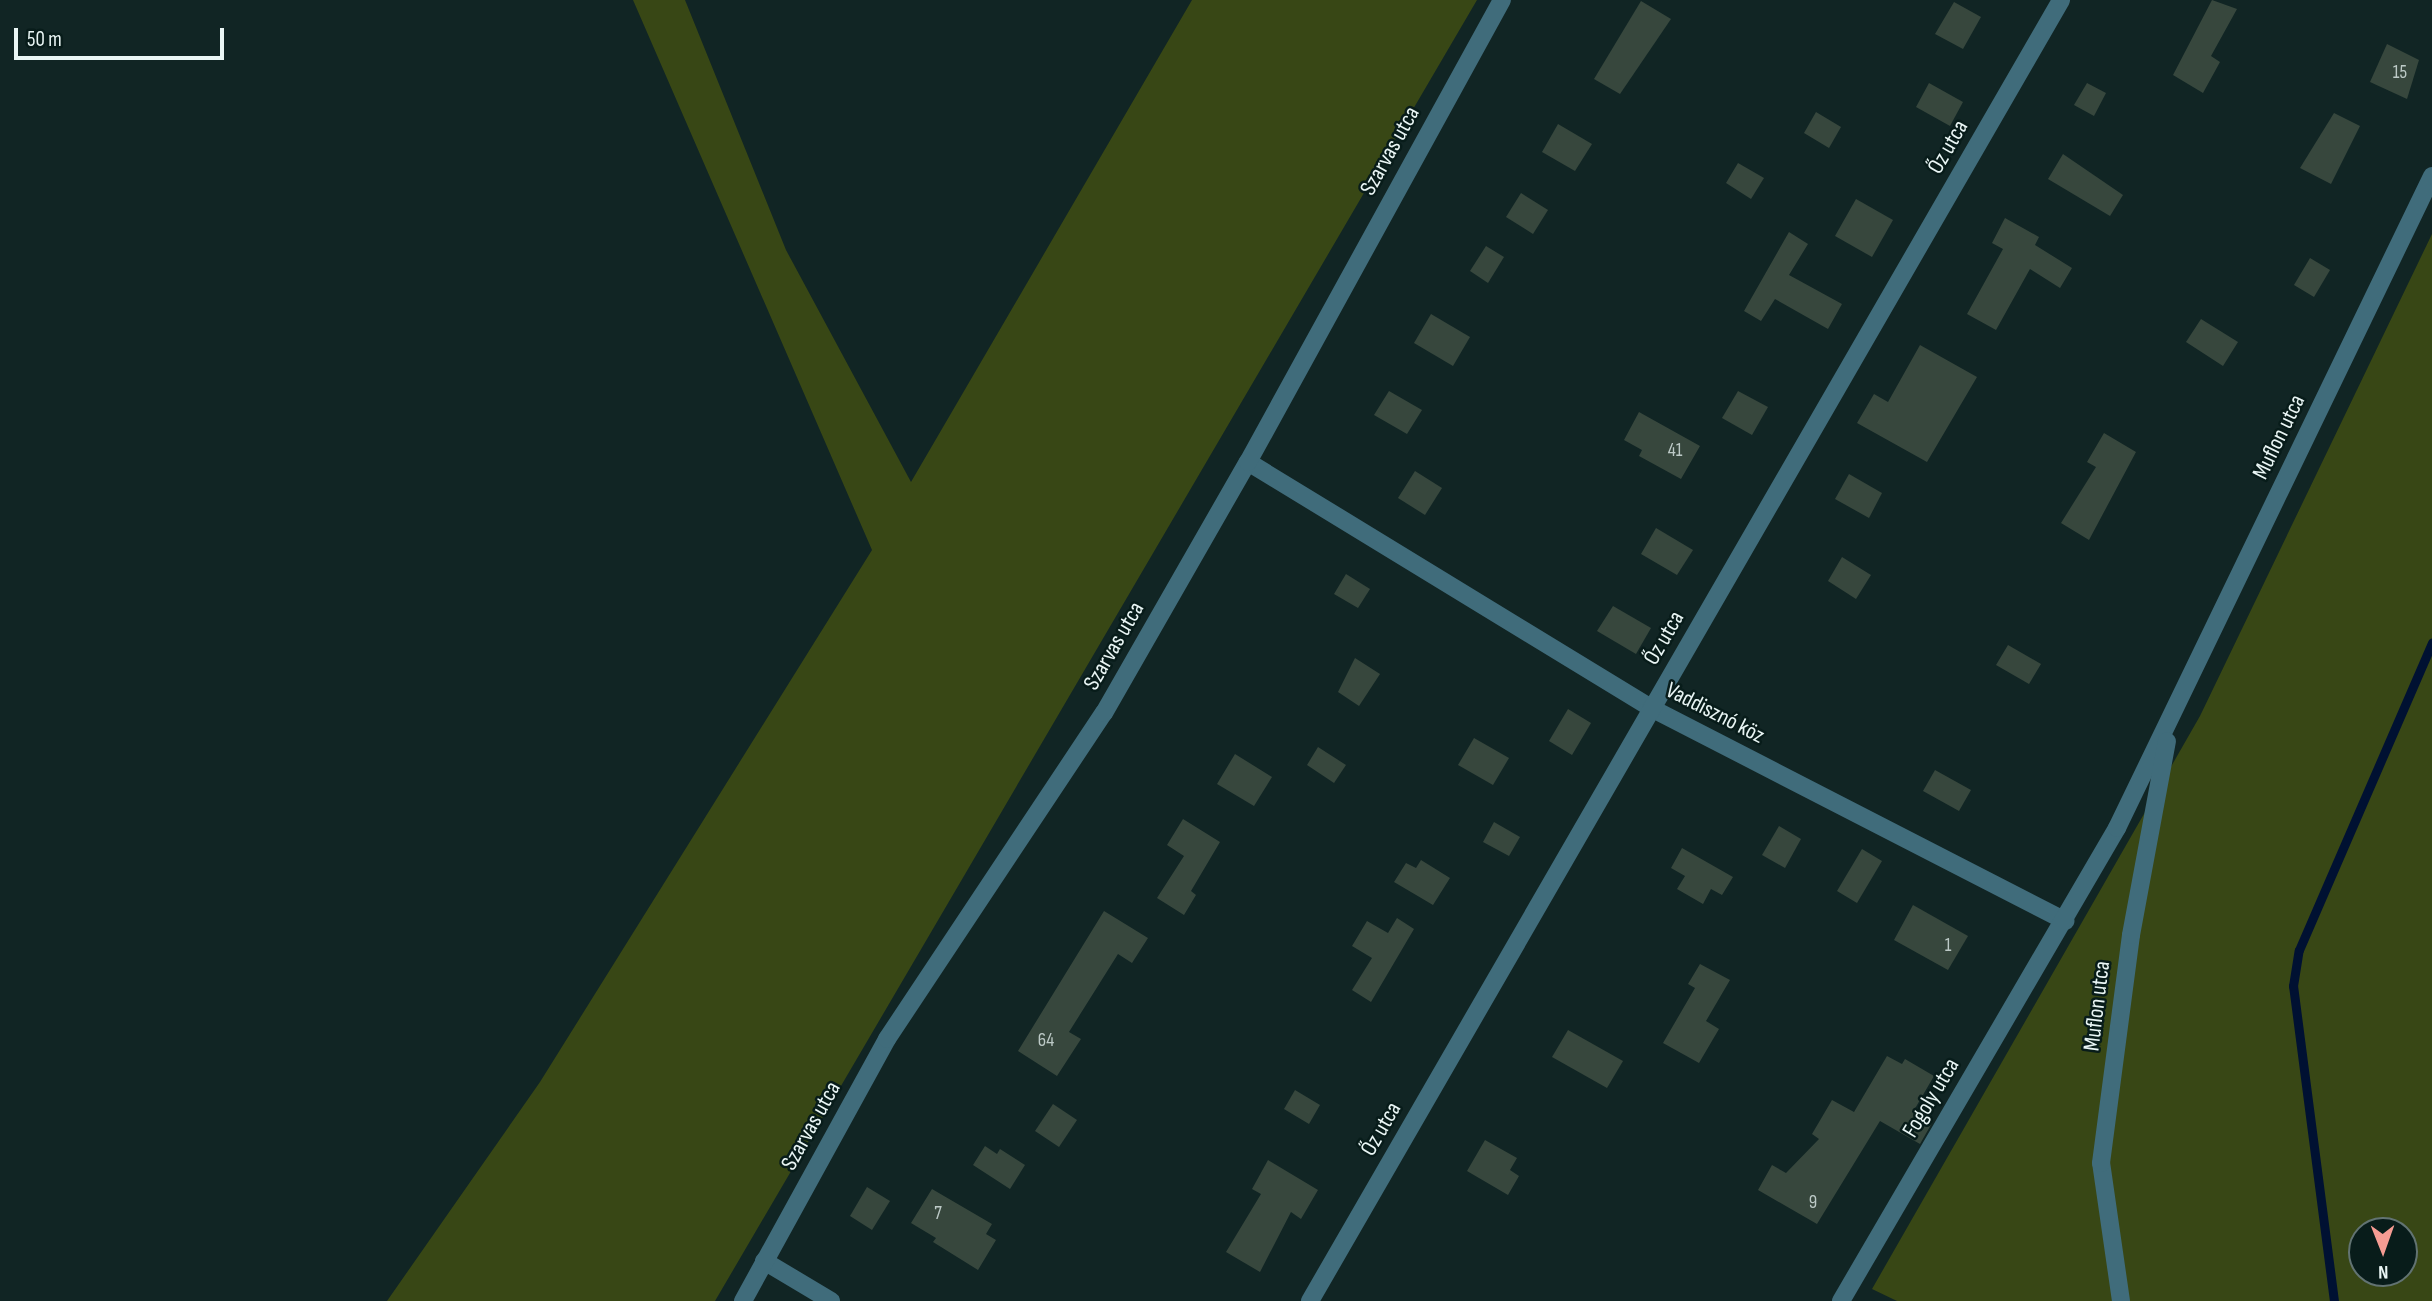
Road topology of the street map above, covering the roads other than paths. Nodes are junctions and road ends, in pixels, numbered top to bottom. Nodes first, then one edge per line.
1 (1502, 0) edge
2 (2061, 0) edge
3 (2432, 176) edge
4 (1248, 462) junction
5 (1651, 708) junction
6 (2171, 720) junction
7 (2065, 921) junction
8 (764, 1261) junction
9 (743, 1301) edge
10 (831, 1301) edge
11 (1310, 1301) edge
12 (1841, 1301) edge
13 (2121, 1301) edge

1 - 4 street, Szarvas utca
2 - 5 street, Őz utca
3 - 6 street, Muflon utca
4 - 5 street, Vaddisznó köz
4 - 8 street, Szarvas utca
5 - 7 street, Vaddisznó köz
5 - 11 street, Őz utca
6 - 7 street, Muflon utca
6 - 13 street, Muflon utca
7 - 12 street, Fogoly utca
8 - 9 street, Szarvas utca
8 - 10 street

